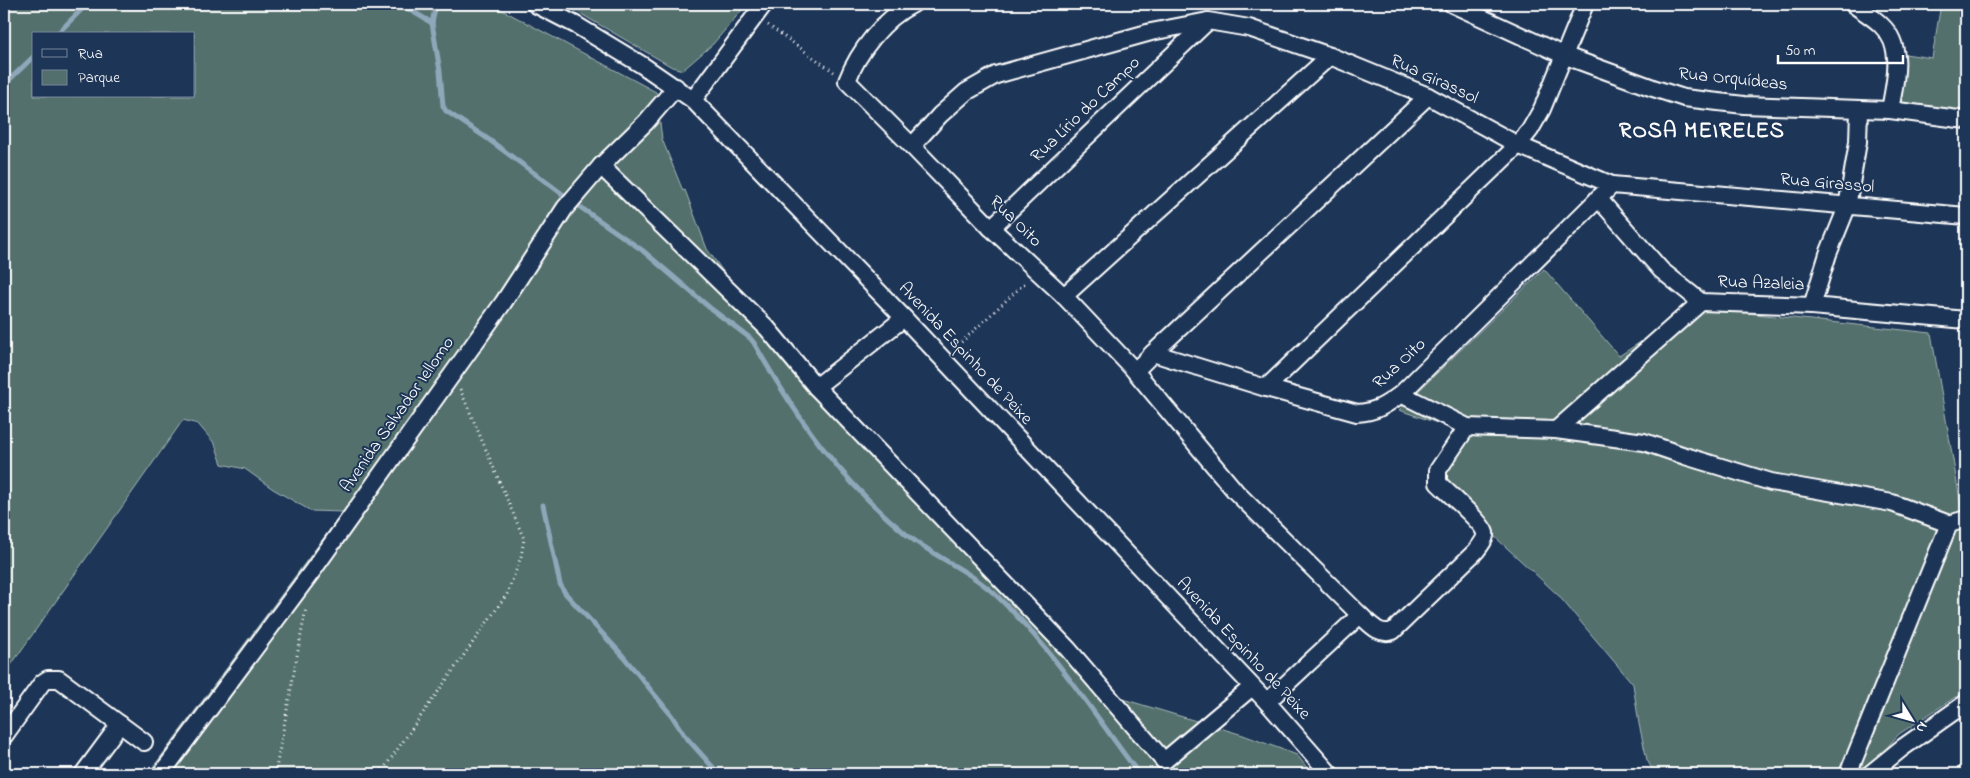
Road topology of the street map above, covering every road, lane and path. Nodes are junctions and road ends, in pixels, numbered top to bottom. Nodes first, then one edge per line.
1 (535, 4) edge
2 (913, 4) edge
3 (1452, 4) edge
4 (1585, 4) edge
5 (1853, 4) edge
6 (759, 10) edge
7 (1208, 21) junction
8 (1562, 55) junction
9 (1330, 56) junction
10 (847, 81) junction
11 (676, 88) junction
12 (1428, 96) junction
13 (693, 100) junction
14 (1859, 110) junction
15 (1890, 110) junction
16 (1966, 120) edge
17 (1518, 145) junction
18 (912, 146) junction
19 (601, 166) junction
20 (1612, 185) junction
21 (1598, 198) junction
22 (1847, 207) junction
23 (1966, 216) edge
24 (991, 228) junction
25 (1038, 272) junction
26 (1064, 296) junction
27 (1701, 302) junction
28 (1812, 306) junction
29 (904, 318) junction
30 (1966, 320) edge
31 (1154, 353) junction
32 (942, 359) junction
33 (1135, 371) junction
34 (453, 372) junction
35 (816, 387) junction
36 (1266, 388) junction
37 (1401, 394) junction
38 (1467, 427) junction
39 (1556, 430) junction
40 (1966, 519) edge
41 (1949, 524) junction
42 (308, 599) dead end
43 (1360, 615) junction
44 (1252, 687) junction
45 (1267, 702) junction
46 (1966, 703) edge
47 (120, 724) junction
48 (4, 736) edge
49 (144, 742) dead end
50 (82, 774) edge
51 (161, 774) edge
52 (275, 774) edge
53 (380, 774) edge
54 (1330, 774) edge
55 (1848, 774) edge
56 (1870, 774) edge

1 - 11 street, Avenida Espinho de Peixe
2 - 10 street
3 - 8 street, Rua Orquídeas
4 - 8 street
5 - 15 street
6 - 10 path
6 - 13 street
7 - 9 street, Rua Girassol
7 - 18 street, Rua Girassol
7 - 24 street, Rua Lírio do Campo
8 - 14 street, Rua Orquídeas
8 - 17 street
9 - 12 street, Rua Girassol
9 - 26 street
10 - 18 street, Rua Oito
11 - 13 street, Avenida Espinho de Peixe
11 - 19 street, Avenida Salvador Iellomo
12 - 17 street, Rua Girassol
12 - 31 street
13 - 29 street, Avenida Espinho de Peixe
14 - 15 street, Rua Orquídeas
14 - 22 street
15 - 16 street, Rua Orquídeas
17 - 20 street, Rua Girassol
17 - 36 street
18 - 24 street, Rua Oito
19 - 34 street, Avenida Salvador Iellomo
19 - 35 street
20 - 21 street, Rua Oito
20 - 22 street, Rua Girassol
21 - 27 street, Rua Azaleia
21 - 37 street, Rua Oito
22 - 23 street, Rua Girassol
22 - 28 street
24 - 25 street, Rua Oito
25 - 26 street, Rua Oito
25 - 32 path
26 - 33 street, Rua Oito
27 - 28 street, Rua Azaleia
27 - 39 street
28 - 30 street, Rua Azaleia
29 - 32 street, Avenida Espinho de Peixe
29 - 35 street
31 - 33 street
31 - 36 street, Rua Oito
32 - 44 street, Avenida Espinho de Peixe
33 - 43 street, Rua Oito
34 - 51 street, Avenida Salvador Iellomo
34 - 53 path
35 - 44 street
36 - 37 street, Rua Oito
37 - 38 street
38 - 39 street
38 - 43 street, Rua Oito
39 - 41 street
40 - 41 street
41 - 55 street
42 - 52 path
43 - 45 street
44 - 45 street, Avenida Espinho de Peixe
45 - 54 street, Avenida Espinho de Peixe
46 - 56 street
47 - 48 street
47 - 49 street
47 - 50 street

